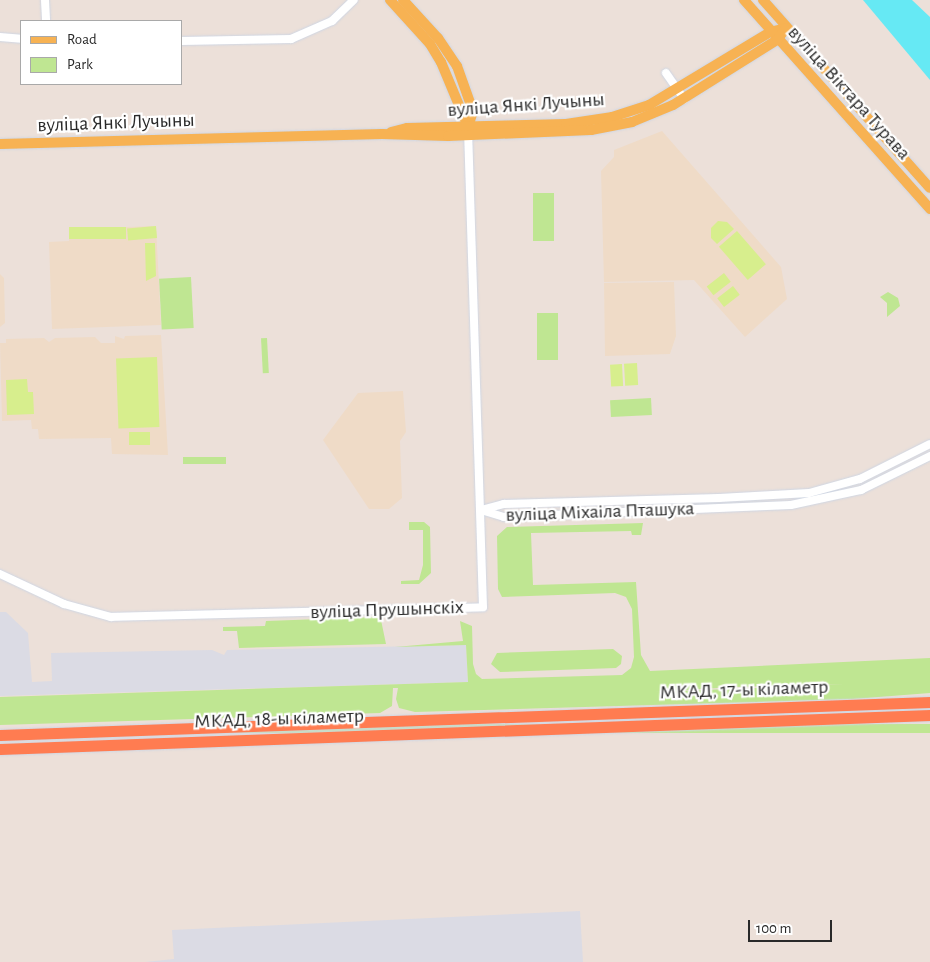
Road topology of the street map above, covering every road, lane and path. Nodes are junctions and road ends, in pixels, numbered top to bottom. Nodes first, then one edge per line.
1 (45, 0) edge
2 (354, 0) edge
3 (390, 0) edge
4 (403, 0) edge
5 (744, 0) edge
6 (763, 0) edge
7 (46, 20) edge
8 (786, 28) junction
9 (770, 32) junction
10 (0, 37) edge
11 (20, 39) edge
12 (778, 40) junction
13 (182, 41) edge
14 (666, 73) dead end
15 (681, 94) junction
16 (468, 131) junction
17 (0, 144) edge
18 (930, 188) edge
19 (930, 209) edge
20 (930, 444) edge
21 (930, 456) edge
22 (481, 510) junction
23 (0, 574) edge
24 (930, 702) edge
25 (930, 715) edge
26 (560, 721) junction
27 (0, 735) edge
28 (0, 749) edge

1 - 7 street
2 - 13 street
3 - 16 main road
4 - 16 main road
5 - 9 main road, вуліца Віктара Турава
6 - 8 main road, вуліца Віктара Турава
8 - 9 main road, вуліца Янкі Лучыны
8 - 12 main road, вуліца Янкі Лучыны
8 - 18 main road, вуліца Віктара Турава
9 - 12 main road, вуліца Віктара Турава
9 - 15 main road, вуліца Янкі Лучыны
10 - 11 street
12 - 15 main road, вуліца Янкі Лучыны
12 - 19 main road, вуліца Віктара Турава
14 - 15 street
15 - 16 main road, вуліца Янкі Лучыны
16 - 17 main road, вуліца Янкі Лучыны
16 - 22 street, вуліца Прушынскіх
20 - 22 street, вуліца Міхаіла Пташука
21 - 22 street, вуліца Міхаіла Пташука
22 - 23 street, вуліца Прушынскіх
24 - 26 highway, МКАД, 17-ы кіламетр
25 - 26 highway, МКАД, 17-ы кіламетр
26 - 27 highway, МКАД, 18-ы кіламетр
26 - 28 highway, МКАД, 18-ы кіламетр

